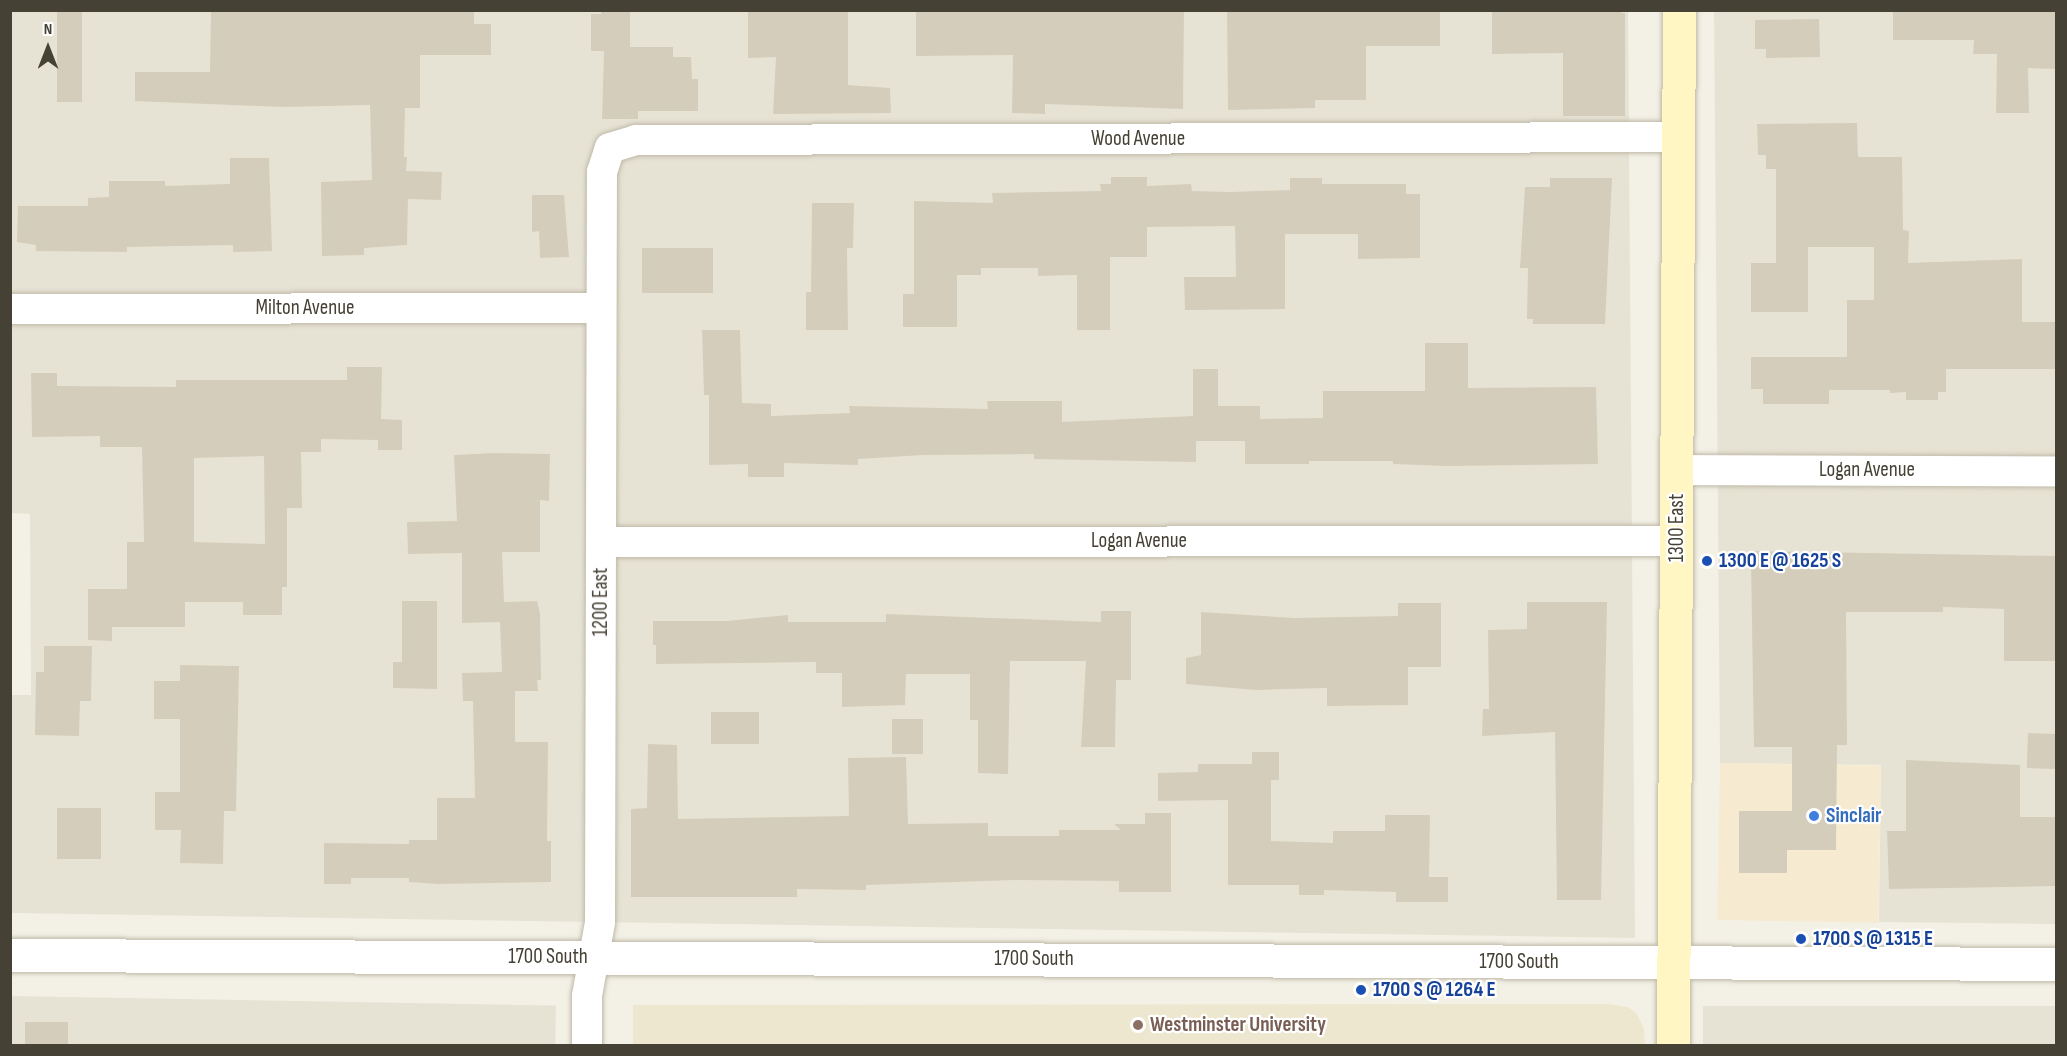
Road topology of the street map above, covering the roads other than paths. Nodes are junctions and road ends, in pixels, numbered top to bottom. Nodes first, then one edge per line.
1 (1679, 10) edge
2 (1678, 137) junction
3 (605, 158) joint
4 (600, 308) junction
5 (10, 309) edge
6 (1677, 470) junction
7 (2056, 471) edge
8 (1677, 541) junction
9 (601, 542) junction
10 (10, 955) edge
11 (594, 958) junction
12 (1673, 962) junction
13 (2056, 964) edge
14 (587, 1046) edge
15 (1673, 1046) edge

1 - 2 main road, 1300 East
2 - 3 street, Wood Avenue
2 - 6 main road, 1300 East
3 - 4 street, 1200 East
4 - 5 street, Milton Avenue
4 - 9 street, 1200 East
6 - 7 street, Logan Avenue
6 - 8 main road, 1300 East
8 - 9 street, Logan Avenue
8 - 12 main road, 1300 East
9 - 11 street, 1200 East
10 - 11 street, 1700 South
11 - 12 street, 1700 South
11 - 14 street, 1200 East
12 - 13 street, 1700 South
12 - 15 main road, 1300 East

